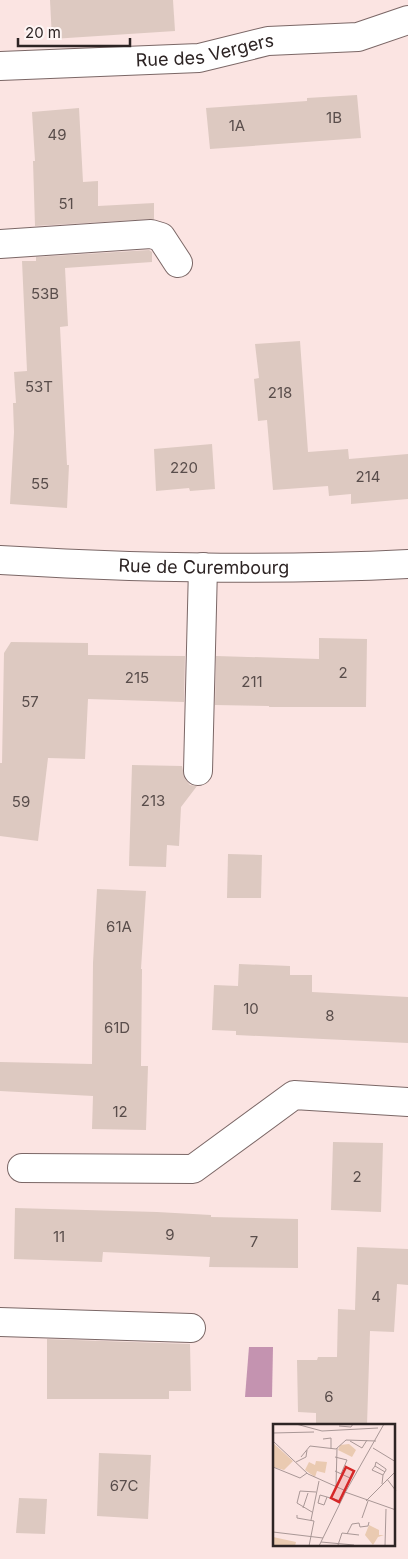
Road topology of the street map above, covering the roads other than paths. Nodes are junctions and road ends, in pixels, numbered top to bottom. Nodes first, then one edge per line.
1 (408, 20) edge
2 (0, 66) edge
3 (0, 244) edge
4 (178, 263) dead end
5 (0, 560) edge
6 (408, 564) edge
7 (202, 567) junction
8 (198, 771) dead end
9 (408, 1102) edge
10 (22, 1168) dead end
11 (0, 1322) edge
12 (191, 1328) dead end

1 - 2 street, Rue des Vergers
3 - 4 street
5 - 7 street, Rue de Curembourg
6 - 7 street, Rue de Curembourg
7 - 8 street
9 - 10 street
11 - 12 street

